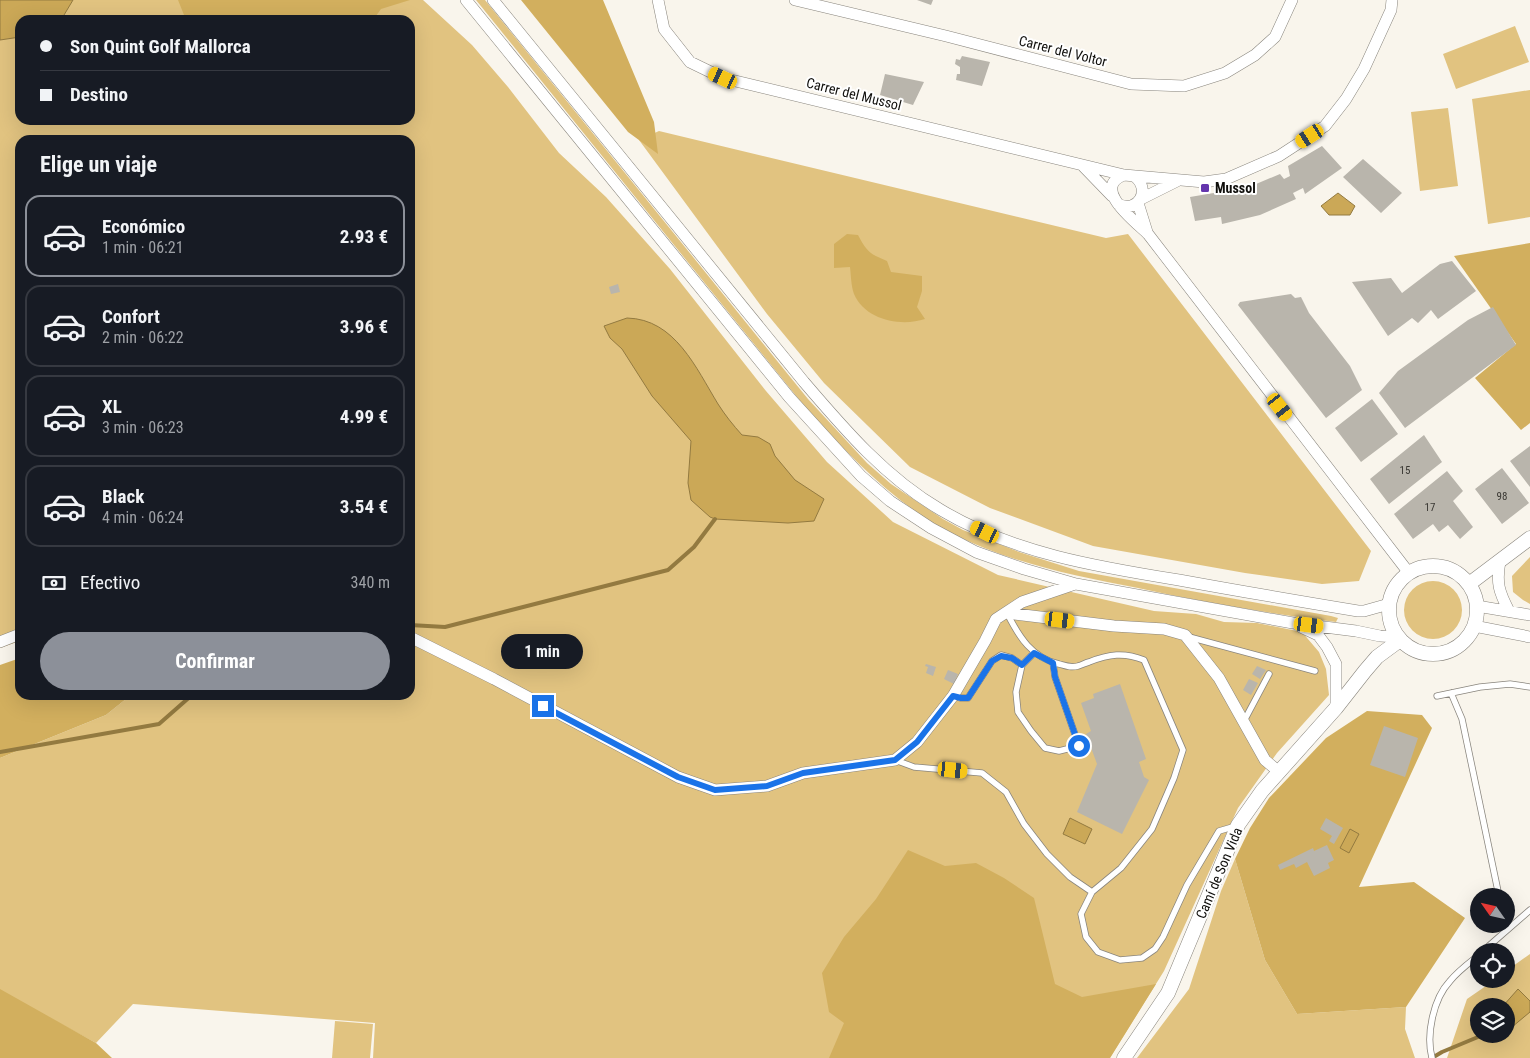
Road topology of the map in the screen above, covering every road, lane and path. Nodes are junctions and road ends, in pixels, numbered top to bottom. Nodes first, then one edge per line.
1 (466, 0) edge
2 (493, 0) edge
3 (658, 0) edge
4 (796, 0) edge
5 (1292, 0) edge
6 (1392, 0) edge
7 (1083, 166) junction
8 (1129, 176) junction
9 (1179, 181) junction
10 (1115, 200) junction
11 (1139, 201) junction
12 (1148, 234) junction
13 (1530, 538) edge
14 (1500, 561) junction
15 (1409, 573) junction
16 (1076, 584) junction
17 (1469, 584) junction
18 (1389, 604) junction
19 (1477, 606) junction
20 (1509, 612) junction
21 (1007, 613) junction
22 (1530, 615) edge
23 (1293, 623) junction
24 (1474, 626) junction
25 (1185, 635) junction
26 (15, 636) edge
27 (1530, 637) edge
28 (1399, 638) junction
29 (415, 640) edge
30 (0, 642) edge
31 (1034, 653) junction
32 (1053, 663) junction
33 (1022, 665) junction
34 (1315, 671) dead end
35 (1269, 674) dead end
36 (1530, 687) edge
37 (1451, 693) junction
38 (953, 696) junction
39 (1437, 696) dead end
40 (1336, 708) junction
41 (1244, 721) junction
42 (895, 760) junction
43 (1279, 772) junction
44 (1238, 825) junction
45 (1497, 888) edge
46 (1092, 892) junction
47 (1530, 910) edge
48 (1515, 921) edge
49 (1500, 933) edge
50 (1491, 943) edge
51 (1470, 963) edge
52 (1124, 1058) edge
53 (1432, 1058) edge

1 - 16 street
2 - 18 street
3 - 7 street, Carrer del Mussol
4 - 5 street, Carrer del Voltor
6 - 9 street, Carrer del Mussol
7 - 8 street, Carrer del Mussol
7 - 10 street
8 - 9 street, Carrer del Mussol
8 - 10 street
8 - 11 street
9 - 11 street, Carrer del Mussol
10 - 11 street
10 - 12 street
11 - 12 street
12 - 15 street
13 - 14 street
14 - 17 street
14 - 20 street
15 - 17 street
15 - 18 street
16 - 21 street
16 - 23 street
17 - 19 street
18 - 28 street
19 - 20 street
19 - 24 street
20 - 22 street
21 - 25 street
21 - 31 lane
21 - 38 street
23 - 28 street
23 - 40 street
24 - 27 street
24 - 28 street
25 - 34 lane
25 - 41 street
26 - 30 street
28 - 40 street, Camí de Son Vida
29 - 42 street
31 - 32 lane
31 - 33 lane
32 - 33 lane
32 - 46 lane
33 - 38 lane
35 - 41 lane
36 - 37 lane
37 - 39 lane
37 - 45 lane
38 - 42 street
40 - 43 street, Camí de Son Vida
41 - 43 street
42 - 46 lane
43 - 44 street, Camí de Son Vida
44 - 46 lane
44 - 52 street, Camí de Son Vida
47 - 48 lane
49 - 50 lane
51 - 53 lane

